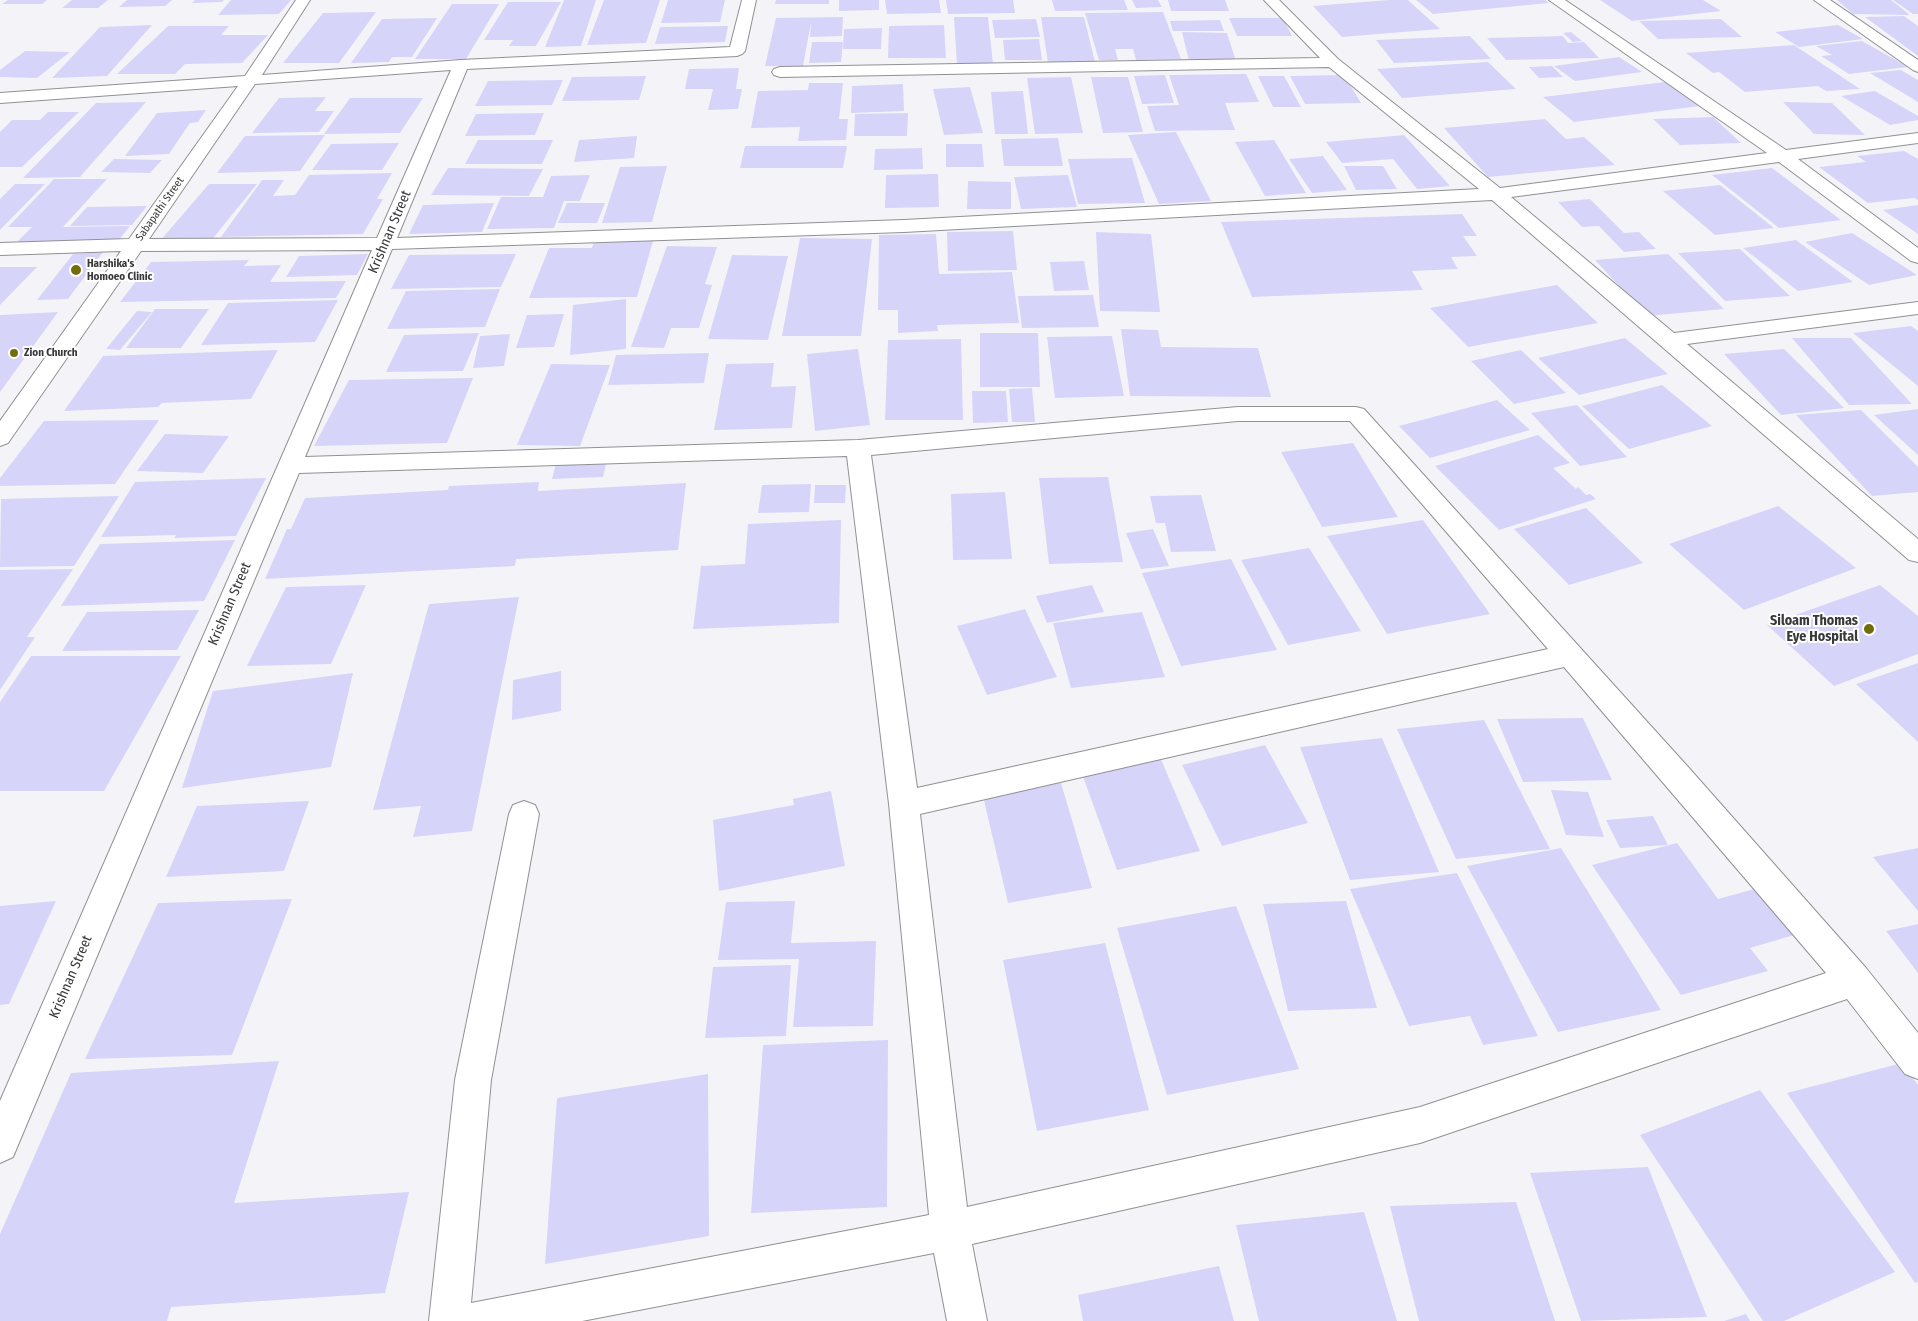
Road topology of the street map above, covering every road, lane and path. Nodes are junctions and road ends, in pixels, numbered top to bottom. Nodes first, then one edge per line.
1 (303, 0) edge
2 (749, 0) edge
3 (1271, 0) edge
4 (1556, 0) edge
5 (1820, 0) edge
6 (1333, 62) junction
7 (461, 65) junction
8 (1918, 67) edge
9 (780, 72) dead end
10 (251, 79) junction
11 (0, 98) edge
12 (1918, 138) edge
13 (1784, 157) junction
14 (1496, 194) junction
15 (385, 244) junction
16 (135, 245) junction
17 (0, 249) edge
18 (1918, 257) edge
19 (1918, 308) edge
20 (1669, 340) junction
21 (0, 437) edge
22 (858, 448) junction
23 (290, 465) junction
24 (1918, 553) edge
25 (1569, 655) junction
26 (904, 804) junction
27 (524, 814) dead end
28 (1854, 980) junction
29 (1918, 1061) edge
30 (0, 1144) edge
31 (950, 1230) junction
32 (449, 1321) edge
33 (477, 1321) edge
34 (967, 1321) edge

1 - 10 street, Sabapathi Street
2 - 7 street
3 - 6 street
4 - 13 street
5 - 8 street
6 - 9 street
6 - 14 street
7 - 10 street
7 - 15 street, Krishnan Street
10 - 11 street
10 - 16 street, Sabapathi Street
12 - 13 street
13 - 14 street
13 - 18 street
14 - 15 street
14 - 20 street
15 - 16 street
15 - 23 street, Krishnan Street
16 - 17 street
16 - 21 street, Sabapathi Street
19 - 20 street
20 - 24 street
22 - 23 street
22 - 25 street
22 - 26 street
23 - 30 street, Krishnan Street
25 - 26 street
25 - 28 street
26 - 31 street
27 - 32 street
28 - 29 street
28 - 31 street
31 - 33 street
31 - 34 street

